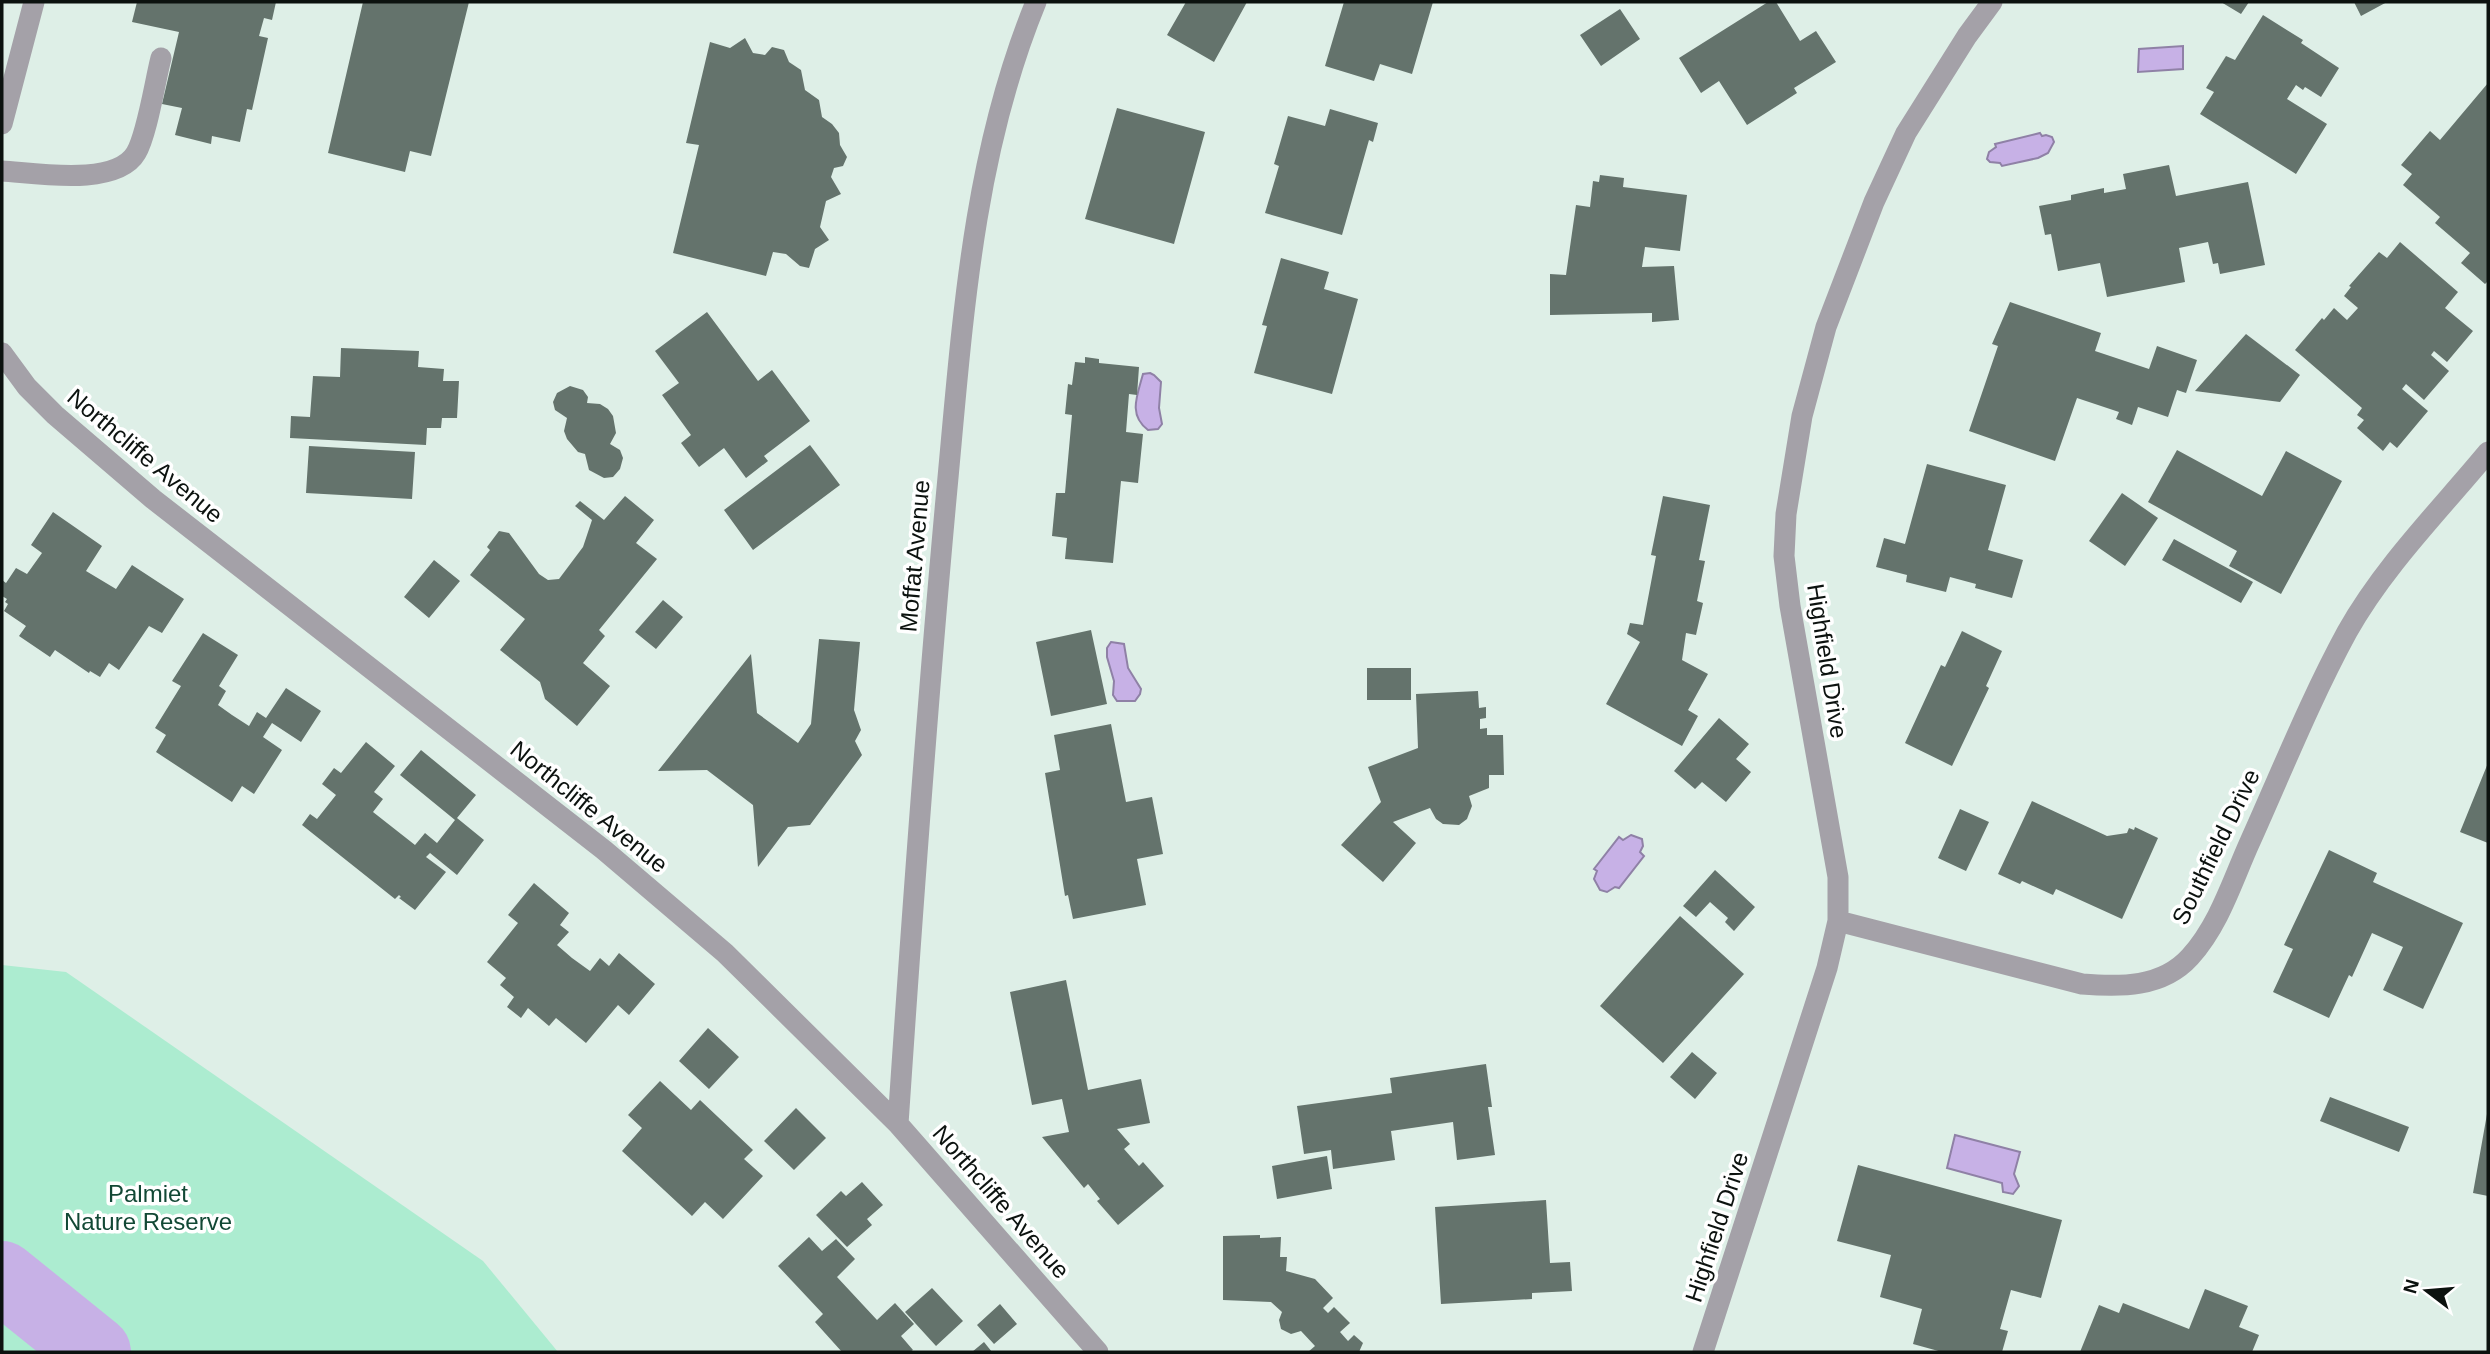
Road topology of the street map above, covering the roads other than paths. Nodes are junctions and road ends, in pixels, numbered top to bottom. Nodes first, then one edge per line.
1 (34, 2) edge
2 (1036, 2) edge
3 (1993, 2) edge
4 (161, 58) dead end
5 (2, 124) edge
6 (2, 170) edge
7 (2, 353) edge
8 (2488, 452) edge
9 (1838, 921) junction
10 (898, 1124) junction
11 (1098, 1352) edge
12 (1703, 1352) edge

1 - 5 street
2 - 10 street, Moffat Avenue
3 - 9 street, Highfield Drive
4 - 6 street
7 - 10 street, Northcliffe Avenue
8 - 9 street, Southfield Drive
9 - 12 street, Highfield Drive
10 - 11 street, Northcliffe Avenue

